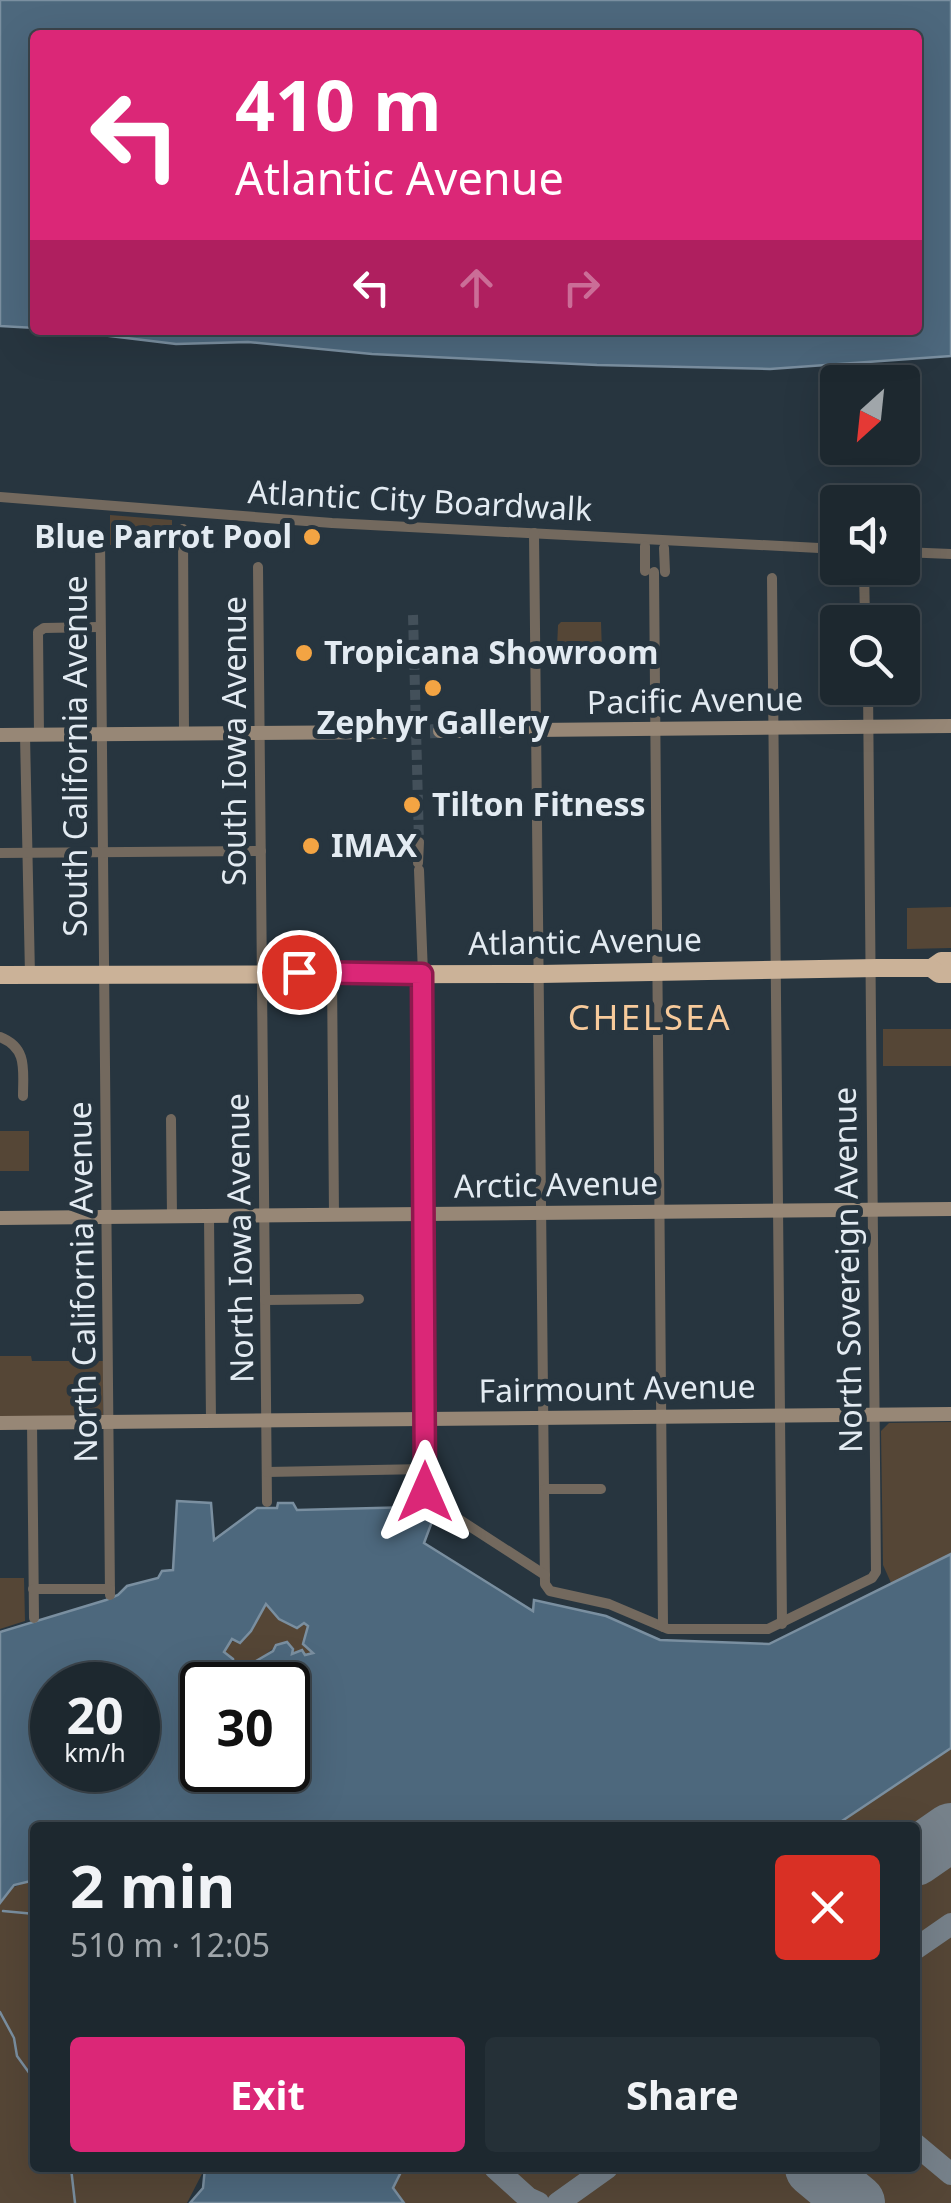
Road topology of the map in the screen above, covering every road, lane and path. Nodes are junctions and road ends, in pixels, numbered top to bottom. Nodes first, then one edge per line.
1 (0, 497) edge
2 (183, 528) dead end
3 (534, 533) junction
4 (100, 538) dead end
5 (646, 546) dead end
6 (664, 548) dead end
7 (820, 548) edge
8 (920, 553) edge
9 (951, 554) edge
10 (258, 567) dead end
11 (655, 572) junction
12 (772, 578) dead end
13 (100, 627) junction
14 (868, 705) edge
15 (951, 726) edge
16 (867, 727) junction
17 (773, 728) junction
18 (655, 729) junction
19 (536, 730) junction
20 (440, 731) tunnel mouth
21 (388, 732) tunnel mouth
22 (259, 733) junction
23 (184, 734) junction
24 (0, 735) edge
25 (32, 735) junction
26 (102, 735) junction
27 (419, 842) tunnel mouth
28 (260, 851) junction
29 (0, 852) edge
30 (28, 852) junction
31 (103, 852) junction
32 (951, 961) edge
33 (870, 968) junction
34 (931, 968) junction
35 (776, 969) junction
36 (657, 970) junction
37 (30, 974) junction
38 (102, 974) junction
39 (262, 974) junction
40 (332, 974) junction
41 (422, 974) junction
42 (540, 974) junction
43 (951, 974) edge
44 (0, 975) edge
45 (0, 1038) edge
46 (23, 1096) dead end
47 (170, 1119) dead end
48 (951, 1209) edge
49 (778, 1210) junction
50 (872, 1210) junction
51 (660, 1212) junction
52 (542, 1213) junction
53 (422, 1214) junction
54 (334, 1215) junction
55 (264, 1216) junction
56 (172, 1217) junction
57 (209, 1217) junction
58 (0, 1218) edge
59 (107, 1218) junction
60 (358, 1299) dead end
61 (265, 1300) junction
62 (874, 1414) junction
63 (951, 1414) edge
64 (780, 1415) junction
65 (662, 1417) junction
66 (544, 1418) junction
67 (426, 1419) junction
68 (110, 1421) junction
69 (212, 1421) junction
70 (267, 1421) junction
71 (32, 1422) junction
72 (0, 1423) edge
73 (426, 1469) junction
74 (267, 1472) junction
75 (601, 1488) dead end
76 (545, 1489) junction
77 (267, 1502) dead end
78 (545, 1575) junction
79 (34, 1589) junction
80 (34, 1618) dead end
81 (782, 1624) junction
82 (664, 1627) junction

1 - 3 street, Atlantic City Boardwalk
2 - 23 street
3 - 7 street, Atlantic City Boardwalk
3 - 19 street
4 - 13 street, South California Avenue
5 - 11 street
6 - 11 street
8 - 9 street
10 - 22 street, South Iowa Avenue
11 - 18 street
12 - 17 street
13 - 25 street
13 - 26 street, South California Avenue
14 - 16 street, North Sovereign Avenue
15 - 16 street, Pacific Avenue
16 - 17 street, Pacific Avenue
16 - 33 street, North Sovereign Avenue
17 - 18 street, Pacific Avenue
17 - 35 street
18 - 19 street, Pacific Avenue
18 - 36 street
19 - 20 street, Pacific Avenue
19 - 42 street
21 - 22 street
22 - 23 street
22 - 28 street, South Iowa Avenue
23 - 26 street
24 - 25 street
25 - 26 street
25 - 30 street
26 - 31 street, South California Avenue
27 - 41 street
28 - 31 street
28 - 39 street, South Iowa Avenue
29 - 30 street
30 - 31 street
30 - 37 street
31 - 38 street, South California Avenue
32 - 34 highway, Atlantic Avenue
33 - 34 highway, Atlantic Avenue
33 - 35 highway, Atlantic Avenue
33 - 50 street, North Sovereign Avenue
34 - 43 highway, Atlantic Avenue
35 - 36 highway, Atlantic Avenue
35 - 49 street
36 - 42 highway, Atlantic Avenue
36 - 51 street
37 - 38 highway, Atlantic Avenue
37 - 44 highway, Atlantic Avenue
38 - 39 highway, Atlantic Avenue
38 - 59 street, North California Avenue
39 - 40 highway, Atlantic Avenue
39 - 55 street, North Iowa Avenue
40 - 41 highway, Atlantic Avenue
40 - 54 street
41 - 42 highway, Atlantic Avenue
41 - 53 street
42 - 52 street
45 - 46 street
47 - 56 street
48 - 50 street, Arctic Avenue
49 - 50 street, Arctic Avenue
49 - 51 street, Arctic Avenue
49 - 64 street
50 - 62 street, North Sovereign Avenue
51 - 52 street, Arctic Avenue
51 - 65 street
52 - 53 street, Arctic Avenue
52 - 66 street
53 - 54 street, Arctic Avenue
53 - 67 street
54 - 55 street, Arctic Avenue
55 - 57 street, Arctic Avenue
55 - 61 street, North Iowa Avenue
56 - 57 street, Arctic Avenue
56 - 59 street, Arctic Avenue
57 - 69 street
58 - 59 street, Arctic Avenue
59 - 68 street, North California Avenue
60 - 61 street
61 - 70 street, North Iowa Avenue
62 - 63 street, Fairmount Avenue
62 - 64 street, Fairmount Avenue
62 - 81 street, North Sovereign Avenue
64 - 65 street, Fairmount Avenue
64 - 81 street
65 - 66 street, Fairmount Avenue
65 - 82 street
66 - 67 street, Fairmount Avenue
66 - 76 street
67 - 70 street, Fairmount Avenue
67 - 73 street
68 - 69 street, Fairmount Avenue
68 - 71 street, Fairmount Avenue
68 - 79 street, North California Avenue
69 - 70 street, Fairmount Avenue
70 - 74 street, North Iowa Avenue
71 - 72 street, Fairmount Avenue
71 - 79 street
73 - 74 street
73 - 78 street
74 - 77 street, North Iowa Avenue
75 - 76 street
76 - 78 street
78 - 82 street
79 - 80 street
81 - 82 street

